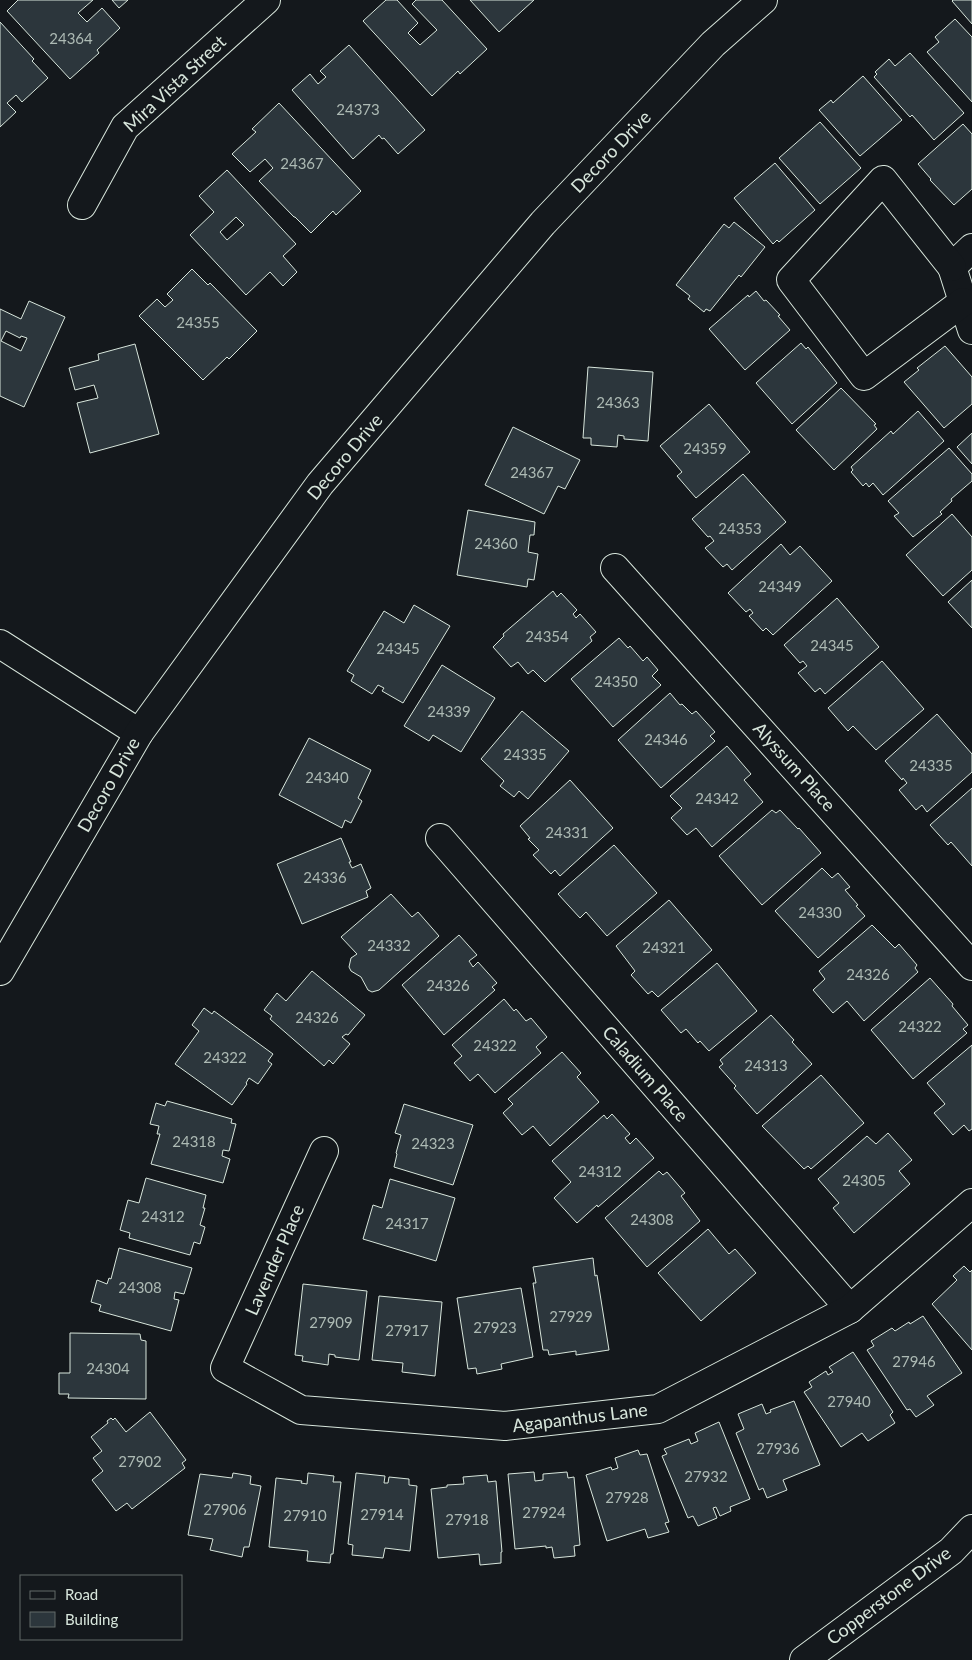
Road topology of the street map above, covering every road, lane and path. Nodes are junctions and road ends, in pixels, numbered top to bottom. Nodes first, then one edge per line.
1 (266, 0) edge
2 (763, 0) edge
3 (82, 205) dead end
4 (972, 248) edge
5 (952, 267) junction
6 (963, 302) junction
7 (972, 330) edge
8 (615, 568) dead end
9 (0, 644) edge
10 (139, 733) junction
11 (440, 838) dead end
12 (972, 966) edge
13 (0, 971) edge
14 (324, 1151) dead end
15 (972, 1203) edge
16 (850, 1309) junction
17 (225, 1368) joint
18 (972, 1529) edge
19 (804, 1660) edge

1 - 3 street, Mira Vista Street
2 - 10 street, Decoro Drive
4 - 5 street
5 - 6 street
5 - 6 street
6 - 7 street
8 - 12 street, Alyssum Place
9 - 10 street
10 - 13 street, Decoro Drive
11 - 16 street, Caladium Place
14 - 17 street, Lavender Place
15 - 16 street, Agapanthus Lane
16 - 17 street, Agapanthus Lane
18 - 19 street, Copperstone Drive

